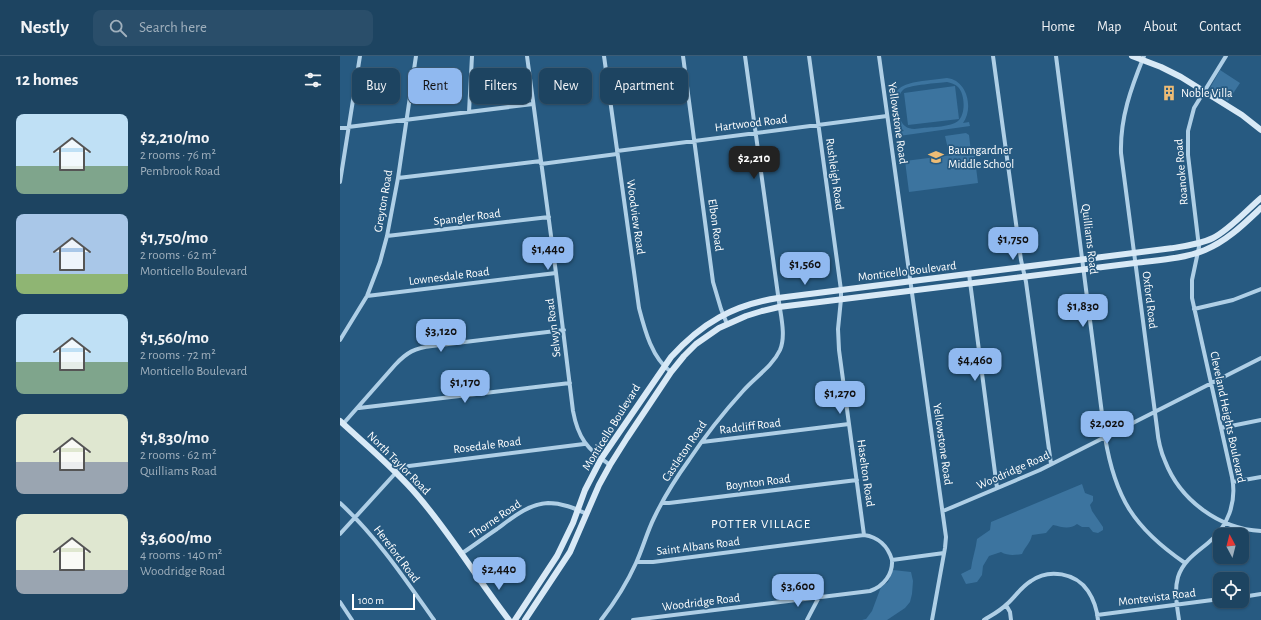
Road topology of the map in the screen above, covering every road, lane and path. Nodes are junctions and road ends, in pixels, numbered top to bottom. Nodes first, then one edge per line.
1 (360, 56) edge
2 (416, 56) edge
3 (472, 56) edge
4 (527, 56) edge
5 (604, 56) edge
6 (683, 56) edge
7 (745, 56) edge
8 (809, 56) edge
9 (879, 56) edge
10 (993, 56) edge
11 (1056, 56) edge
12 (1132, 56) edge
13 (1226, 56) edge
14 (1143, 58) edge
15 (1204, 91) junction
16 (533, 104) junction
17 (470, 112) junction
18 (887, 116) junction
19 (406, 120) junction
20 (818, 125) junction
21 (349, 127) junction
22 (340, 128) edge
23 (1261, 130) edge
24 (755, 133) junction
25 (694, 141) junction
26 (617, 153) junction
27 (541, 162) junction
28 (398, 178) junction
29 (340, 182) edge
30 (1261, 198) edge
31 (1261, 208) edge
32 (549, 217) junction
33 (388, 236) junction
34 (1199, 247) junction
35 (1134, 253) junction
36 (1082, 260) junction
37 (1135, 263) junction
38 (1022, 267) junction
39 (1084, 269) junction
40 (556, 273) junction
41 (969, 274) junction
42 (1026, 276) junction
43 (910, 281) junction
44 (970, 283) junction
45 (1261, 290) edge
46 (912, 291) junction
47 (841, 295) junction
48 (367, 296) junction
49 (779, 303) junction
50 (1194, 309) junction
51 (723, 315) junction
52 (727, 324) junction
53 (564, 330) junction
54 (340, 340) edge
55 (1261, 358) edge
56 (663, 367) junction
57 (671, 372) junction
58 (570, 383) junction
59 (1211, 384) junction
60 (358, 408) junction
61 (1155, 412) junction
62 (1261, 420) edge
63 (342, 423) edge
64 (849, 424) junction
65 (1221, 428) junction
66 (1105, 437) junction
67 (702, 442) junction
68 (584, 444) junction
69 (601, 459) junction
70 (1051, 464) junction
71 (610, 465) junction
72 (396, 472) junction
73 (1261, 477) edge
74 (857, 480) junction
75 (1233, 482) junction
76 (998, 488) junction
77 (662, 502) junction
78 (340, 503) edge
79 (578, 510) junction
80 (943, 511) junction
81 (587, 514) junction
82 (355, 517) junction
83 (1225, 523) junction
84 (1261, 531) edge
85 (340, 534) edge
86 (864, 535) junction
87 (944, 553) junction
88 (462, 554) junction
89 (892, 560) junction
90 (637, 562) junction
91 (1185, 563) junction
92 (1261, 594) edge
93 (1249, 595) edge
94 (820, 598) junction
95 (1213, 600) edge
96 (340, 602) edge
97 (1006, 605) junction
98 (1177, 605) junction
99 (1098, 618) edge
100 (352, 620) edge
101 (434, 620) edge
102 (509, 620) edge
103 (516, 620) edge
104 (525, 620) edge
105 (602, 620) edge
106 (633, 620) edge
107 (807, 620) edge
108 (932, 620) edge
109 (984, 620) edge
110 (1012, 620) edge
111 (1179, 620) edge

1 - 21 street
2 - 19 street, Greyton Road
3 - 17 street
4 - 16 street, Selwyn Road
5 - 26 street, Woodview Road
6 - 25 street, Elbon Road
7 - 24 street, Castleton Road
8 - 20 street, Rushleigh Road
9 - 18 street, Yellowstone Road
10 - 38 street
11 - 36 street, Quilliams Road
12 - 14 main road
13 - 15 street, Roanoke Road
14 - 15 main road
14 - 35 street, Oxford Road
15 - 23 main road
15 - 34 street, Roanoke Road
16 - 17 street
16 - 27 street, Selwyn Road
17 - 19 street
18 - 20 street, Hartwood Road
18 - 43 street, Yellowstone Road
19 - 21 street
19 - 28 street, Greyton Road
20 - 24 street, Hartwood Road
20 - 47 street, Rushleigh Road
21 - 22 street
21 - 29 street
24 - 25 street, Hartwood Road
24 - 49 street, Castleton Road
25 - 26 street, Hartwood Road
25 - 51 street, Elbon Road
26 - 27 street, Hartwood Road
26 - 56 street, Woodview Road
27 - 28 street, Hartwood Road
27 - 32 street, Selwyn Road
28 - 33 street, Greyton Road
30 - 34 main road, Monticello Boulevard
31 - 34 main road, Monticello Boulevard
32 - 33 street, Spangler Road
32 - 40 street, Selwyn Road
33 - 48 street, Greyton Road
34 - 35 main road, Monticello Boulevard
34 - 37 main road, Monticello Boulevard
34 - 50 street, Cleveland Heights Boulevard
35 - 36 main road, Monticello Boulevard
35 - 37 street, Oxford Road
36 - 38 main road, Monticello Boulevard
36 - 39 street, Quilliams Road
37 - 39 main road, Monticello Boulevard
37 - 61 street, Oxford Road
38 - 41 main road, Monticello Boulevard
38 - 42 street
39 - 42 main road, Monticello Boulevard
39 - 66 street, Quilliams Road
40 - 48 street, Lownesdale Road
40 - 53 street, Selwyn Road
41 - 43 main road, Monticello Boulevard
41 - 44 street
42 - 44 main road, Monticello Boulevard
42 - 70 street
43 - 46 street, Yellowstone Road
43 - 47 main road, Monticello Boulevard
44 - 46 main road, Monticello Boulevard
44 - 76 street
45 - 50 street
46 - 47 main road, Monticello Boulevard
46 - 80 street, Yellowstone Road
47 - 49 main road, Monticello Boulevard
47 - 49 main road, Monticello Boulevard
47 - 64 street, Haselton Road
48 - 54 street, Greyton Road
49 - 51 main road, Monticello Boulevard
49 - 52 main road, Monticello Boulevard
49 - 67 street, Castleton Road
50 - 59 street, Cleveland Heights Boulevard
51 - 52 street, Elbon Road
51 - 56 main road, Monticello Boulevard
52 - 57 main road, Monticello Boulevard
53 - 58 street, Selwyn Road
53 - 60 street
55 - 59 street, Woodridge Road
56 - 57 street, Woodview Road
56 - 69 main road, Monticello Boulevard
57 - 71 main road, Monticello Boulevard
58 - 60 street
58 - 68 street, Selwyn Road
59 - 61 street, Woodridge Road
59 - 65 street, Cleveland Heights Boulevard
60 - 63 street
61 - 66 street, Woodridge Road
61 - 83 street, Oxford Road
62 - 65 street
63 - 72 main road, North Taylor Road
64 - 67 street, Radcliff Road
64 - 74 street, Haselton Road
65 - 75 street, Cleveland Heights Boulevard
66 - 70 street, Woodridge Road
66 - 91 street, Quilliams Road
67 - 77 street, Castleton Road
68 - 69 street, Selwyn Road
68 - 72 street, Rosedale Road
69 - 71 street, Selwyn Road
69 - 79 main road, Monticello Boulevard
70 - 76 street, Woodridge Road
71 - 81 main road, Monticello Boulevard
72 - 82 street
72 - 88 main road, North Taylor Road
73 - 75 street
74 - 77 street, Boynton Road
74 - 86 street, Haselton Road
75 - 83 street, Cleveland Heights Boulevard
76 - 80 street, Woodridge Road
77 - 90 street, Castleton Road
78 - 82 street, Hereford Road
79 - 81 street, Thorne Road
79 - 88 street, Thorne Road
79 - 103 main road, Monticello Boulevard
80 - 87 street, Yellowstone Road
81 - 104 main road, Monticello Boulevard
82 - 85 street
82 - 101 street, Hereford Road
83 - 84 street, Oxford Road
83 - 91 street, Cleveland Heights Boulevard
86 - 89 street
86 - 90 street, Saint Albans Road
87 - 89 street
87 - 108 street, Yellowstone Road
88 - 102 main road, North Taylor Road
89 - 94 street, Woodridge Road
90 - 105 street, Castleton Road
91 - 98 street, Cleveland Heights Boulevard
92 - 93 street
94 - 106 street, Woodridge Road
94 - 107 street
95 - 98 street, Montevista Road
96 - 100 street
97 - 99 street
97 - 109 street
97 - 110 street
98 - 99 street, Montevista Road
98 - 111 street, Cleveland Heights Boulevard

